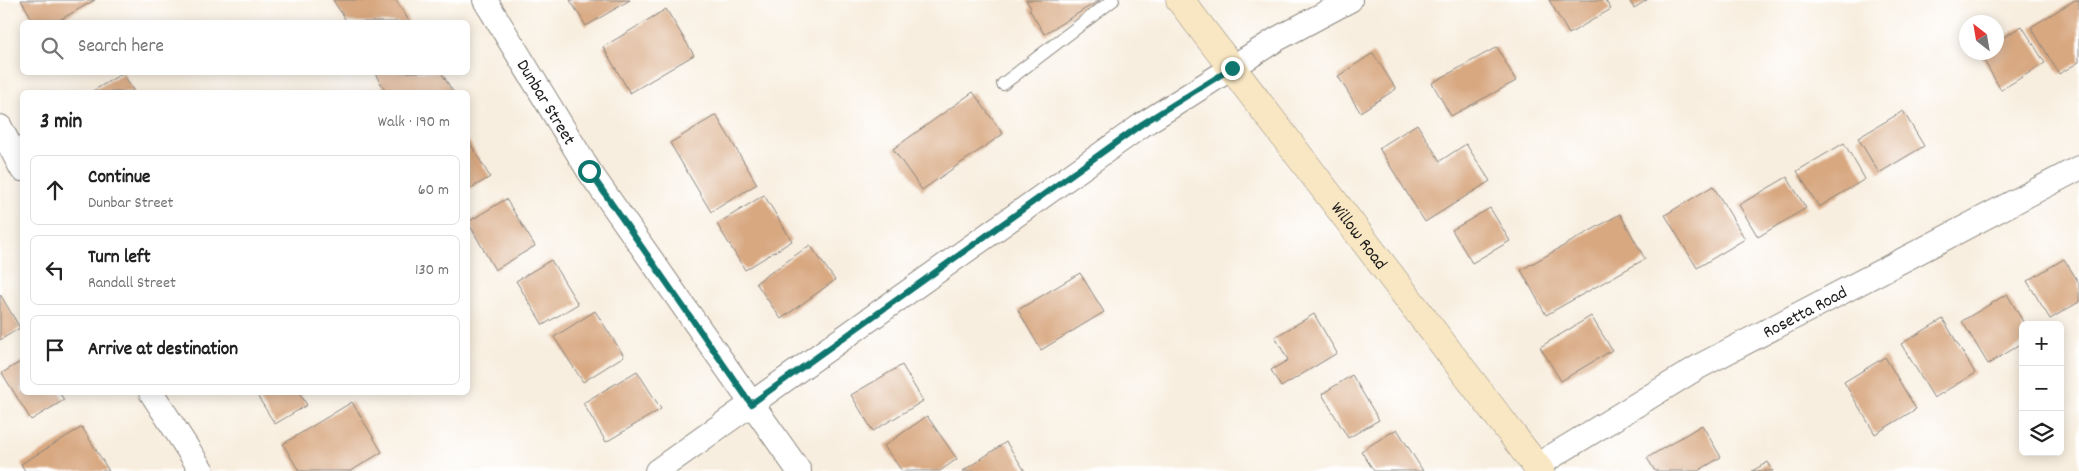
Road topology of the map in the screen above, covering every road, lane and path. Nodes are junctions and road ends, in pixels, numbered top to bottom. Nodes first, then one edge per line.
1 (485, 0) edge
2 (1113, 0) edge
3 (1180, 0) edge
4 (1350, 0) edge
5 (1232, 68) junction
6 (1003, 84) dead end
7 (0, 127) edge
8 (20, 165) edge
9 (2079, 168) edge
10 (153, 395) edge
11 (751, 404) junction
12 (1538, 468) edge
13 (202, 471) edge
14 (657, 471) edge
15 (799, 471) edge

1 - 11 street, Dunbar Street
2 - 6 lane
3 - 5 street, Willow Road
4 - 5 street
5 - 11 street
5 - 12 street, Willow Road
7 - 8 street
9 - 12 street, Rosetta Road
10 - 13 street
11 - 14 street
11 - 15 street, Dunbar Street

